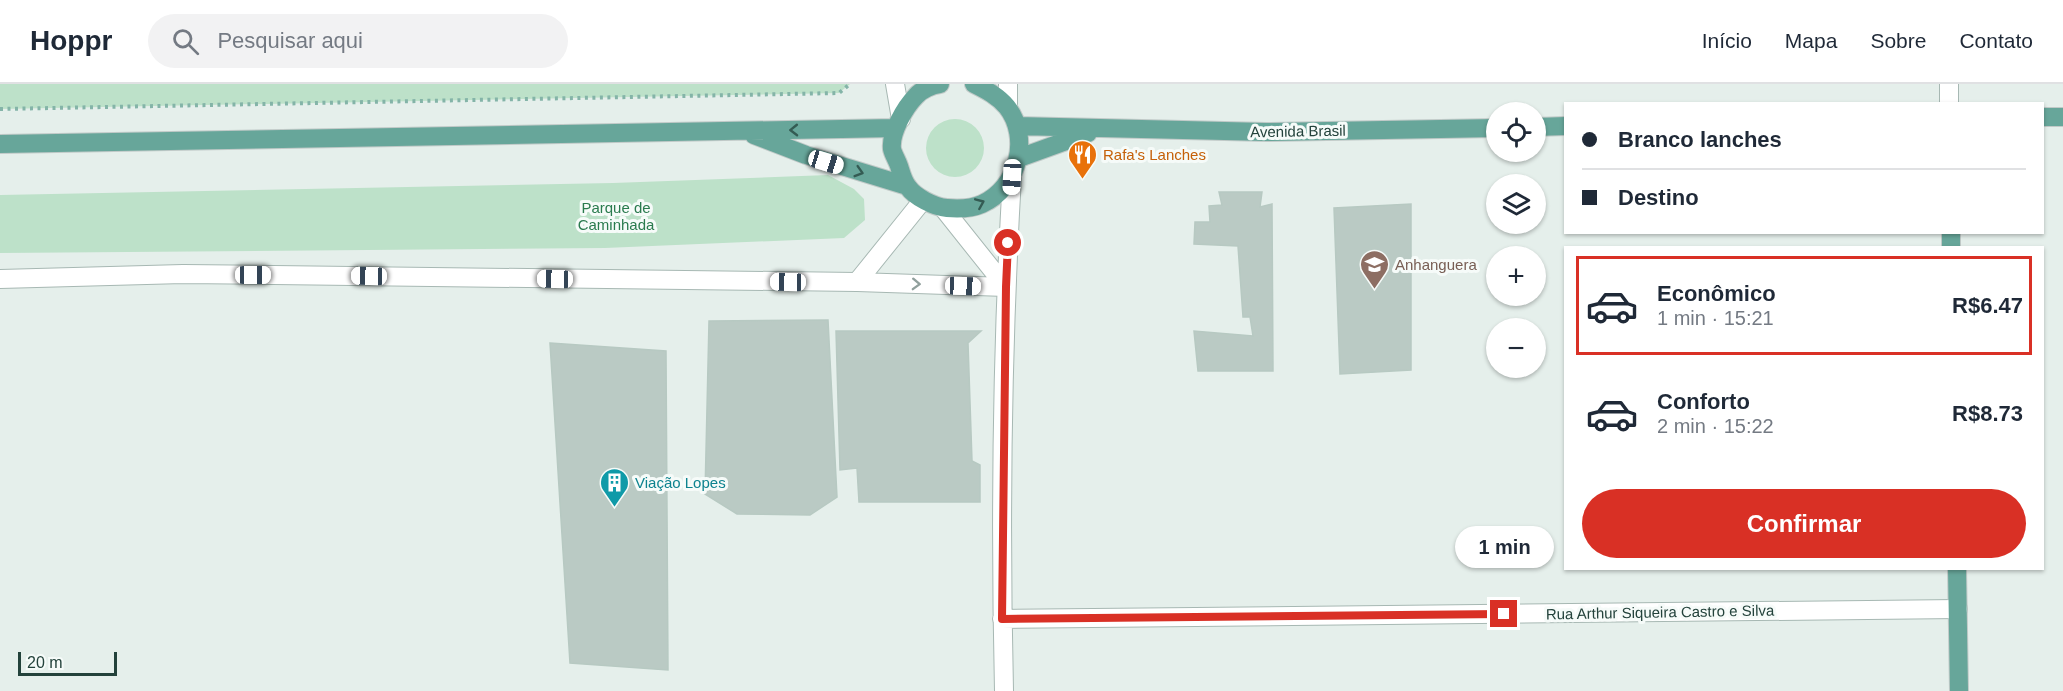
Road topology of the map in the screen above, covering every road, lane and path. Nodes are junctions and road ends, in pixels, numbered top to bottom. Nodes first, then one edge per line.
1 (850, 84) edge
2 (896, 84) edge
3 (940, 84) edge
4 (974, 84) edge
5 (1008, 84) edge
6 (1949, 84) edge
7 (1949, 102) edge
8 (1008, 108) junction
9 (0, 109) edge
10 (2044, 117) edge
11 (2063, 117) edge
12 (898, 123) junction
13 (1017, 126) junction
14 (1564, 126) edge
15 (1546, 127) edge
16 (1486, 128) edge
17 (1098, 129) junction
18 (744, 132) junction
19 (0, 144) edge
20 (1018, 158) junction
21 (1012, 177) junction
22 (907, 186) junction
23 (923, 200) junction
24 (944, 208) junction
25 (0, 279) edge
26 (857, 282) junction
27 (1006, 287) junction
28 (1957, 570) edge
29 (1958, 609) junction
30 (1002, 619) junction
31 (1004, 691) edge
32 (1959, 691) edge

1 - 9 path
2 - 12 street
3 - 12 main road
4 - 8 main road
5 - 8 street
6 - 7 street
8 - 13 main road
10 - 11 main road
12 -> 18 main road
12 - 22 main road
13 - 17 main road, Avenida Brasil
13 - 20 main road
14 - 15 main road
16 - 17 main road, Avenida Brasil
17 - 20 main road, Avenida Brasil
18 - 19 main road
18 -> 22 main road
20 - 21 main road
24 -> 21 main road
21 - 27 street
22 - 23 main road
23 - 24 main road
23 - 26 street
24 - 27 street
25 - 26 street
26 -> 27 street
27 - 30 street
28 - 29 main road
29 - 30 street, Rua Arthur Siqueira Castro e Silva
29 - 32 main road
30 - 31 street

